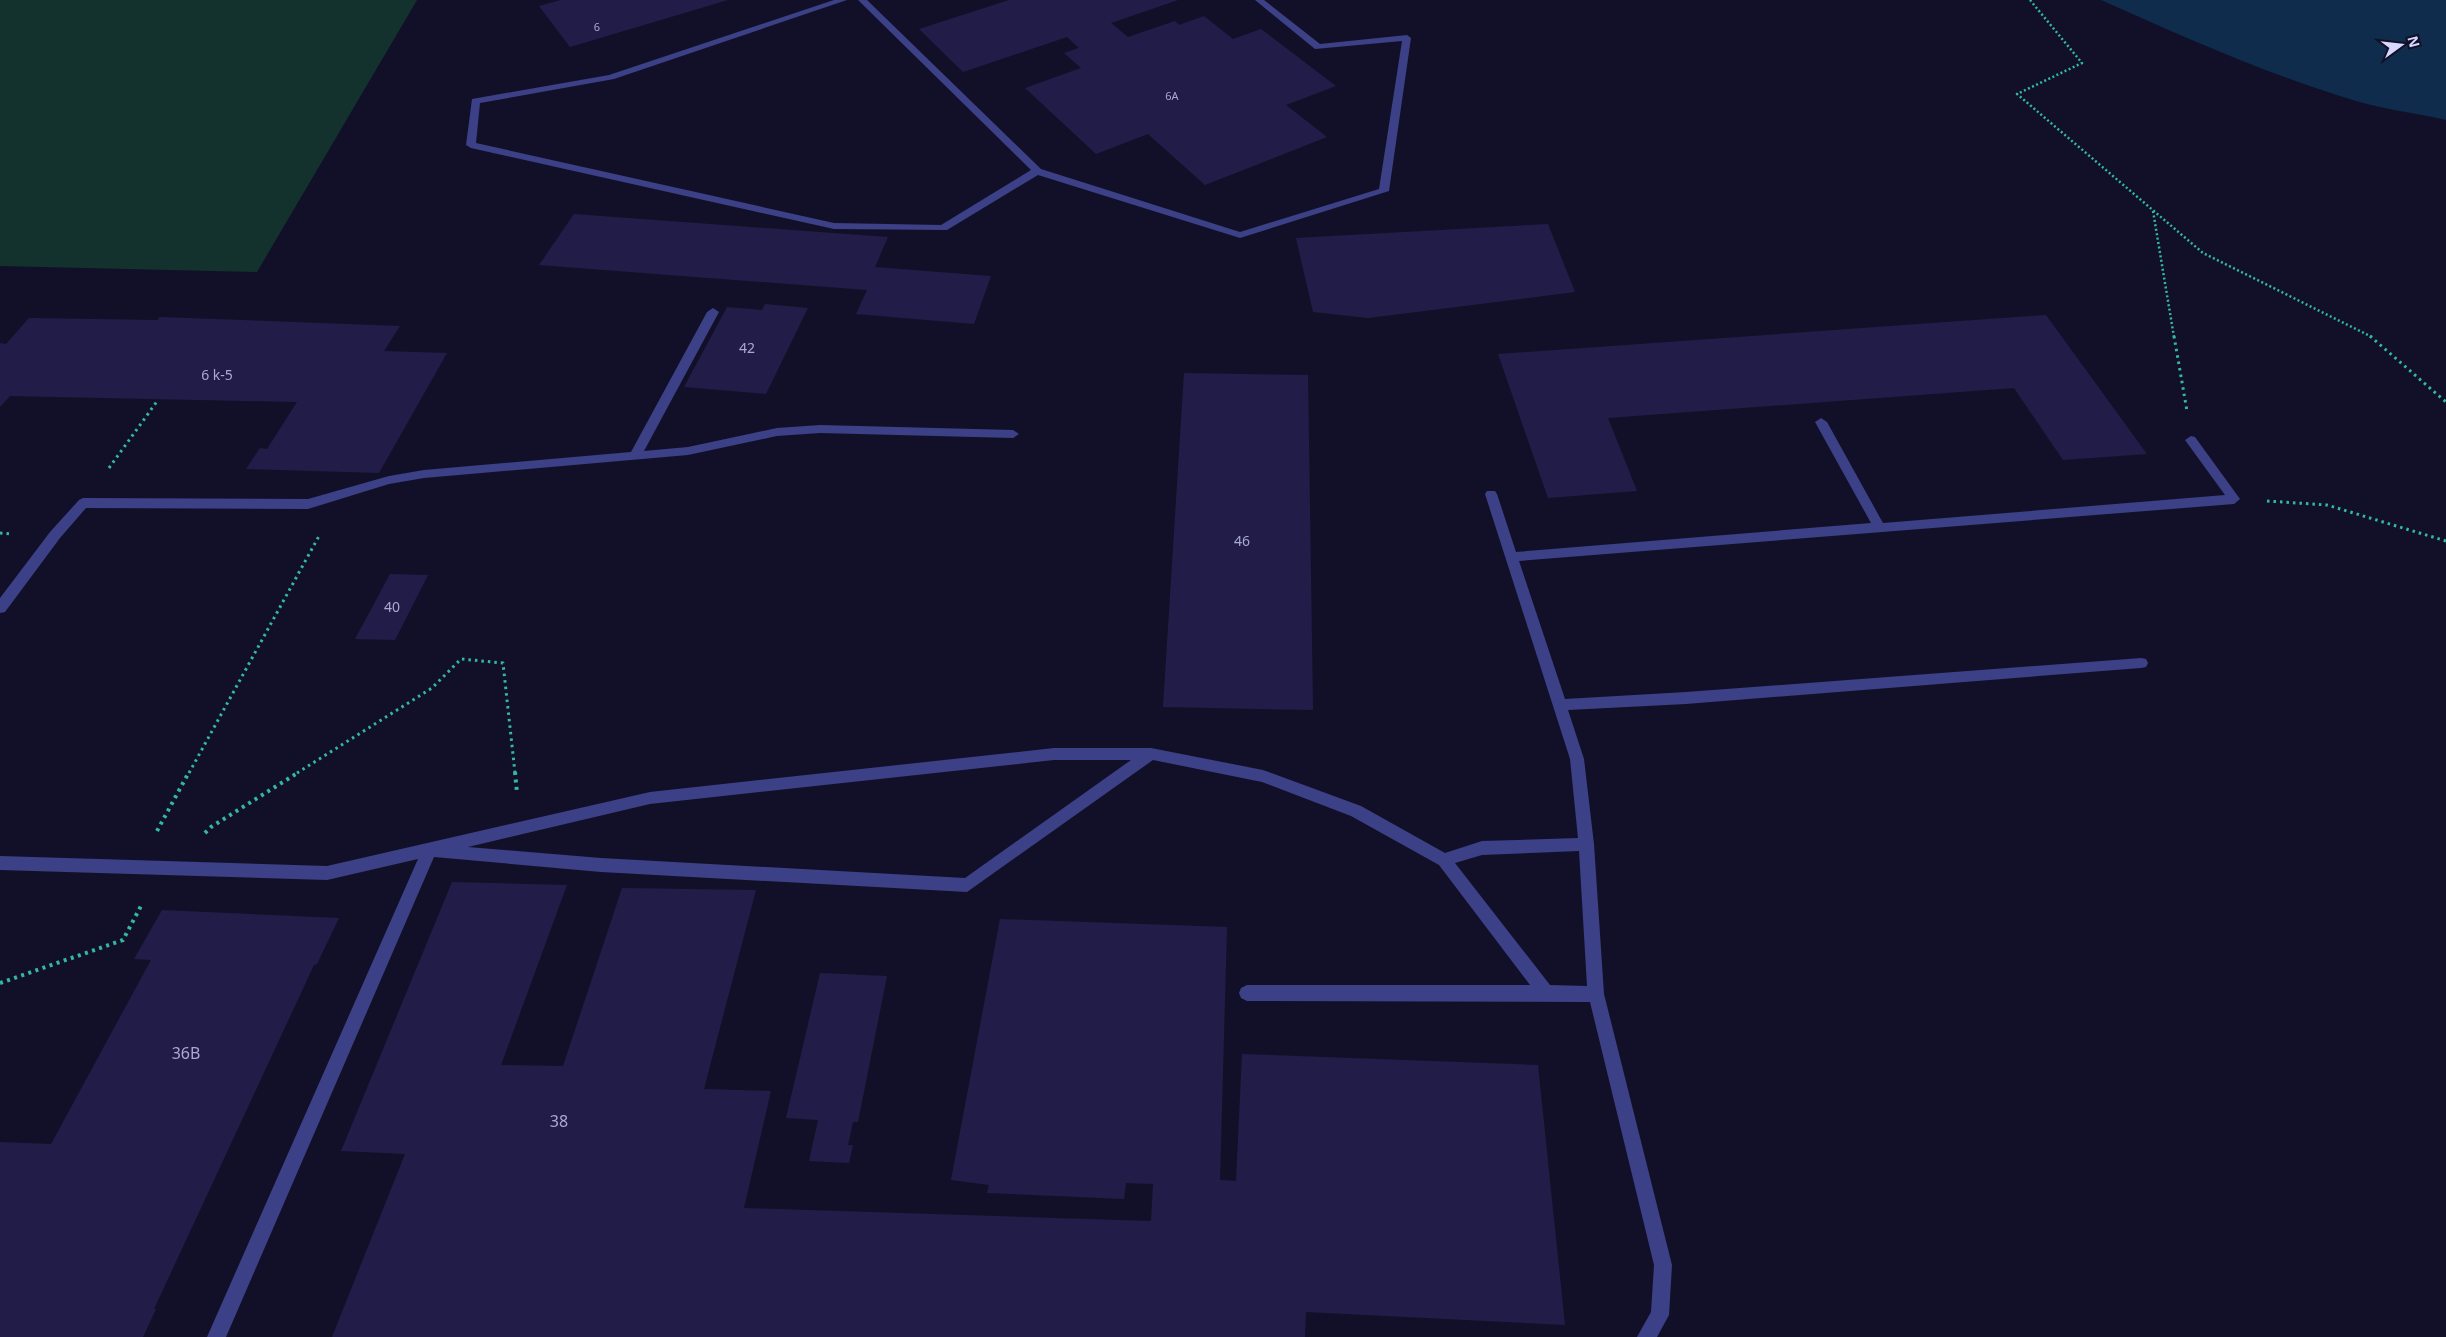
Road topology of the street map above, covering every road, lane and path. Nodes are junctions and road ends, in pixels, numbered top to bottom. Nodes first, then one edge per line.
1 (843, 0) edge
2 (862, 0) edge
3 (1259, 0) edge
4 (2030, 0) edge
5 (1037, 171) junction
6 (2153, 210) junction
7 (712, 312) dead end
8 (158, 400) dead end
9 (2446, 402) edge
10 (1822, 422) dead end
11 (1013, 434) dead end
12 (2192, 440) joint
13 (635, 456) junction
14 (342, 494) junction
15 (1491, 494) dead end
16 (2234, 500) junction
17 (83, 503) junction
18 (1879, 527) junction
19 (2446, 541) edge
20 (1511, 557) junction
21 (0, 608) edge
22 (2141, 663) dead end
23 (1559, 705) junction
24 (1151, 754) junction
25 (521, 829) junction
26 (1586, 844) junction
27 (429, 850) junction
28 (1444, 860) junction
29 (0, 863) edge
30 (138, 867) junction
31 (166, 868) junction
32 (0, 983) edge
33 (1247, 993) dead end
34 (1546, 993) junction
35 (1596, 994) junction
36 (216, 1337) edge
37 (1646, 1337) edge

1 - 5 lane
2 - 5 lane
3 - 5 lane
4 - 6 path
6 - 9 path
6 - 12 path
7 - 13 lane
8 - 17 path
10 - 18 lane
11 - 13 lane
12 - 16 lane
13 - 14 lane
14 - 17 lane
14 - 30 path
15 - 20 lane
16 - 18 lane
16 - 19 path
17 - 21 lane
18 - 20 lane
20 - 23 lane
22 - 23 lane
23 - 26 lane
24 - 25 lane
24 - 27 lane
24 - 28 lane
25 - 27 lane
25 - 31 path
26 - 28 lane
26 - 35 lane
27 - 31 lane
27 - 36 lane
28 - 34 lane
29 - 30 lane
30 - 31 lane
31 - 32 path
33 - 34 lane
34 - 35 lane
35 - 37 lane

